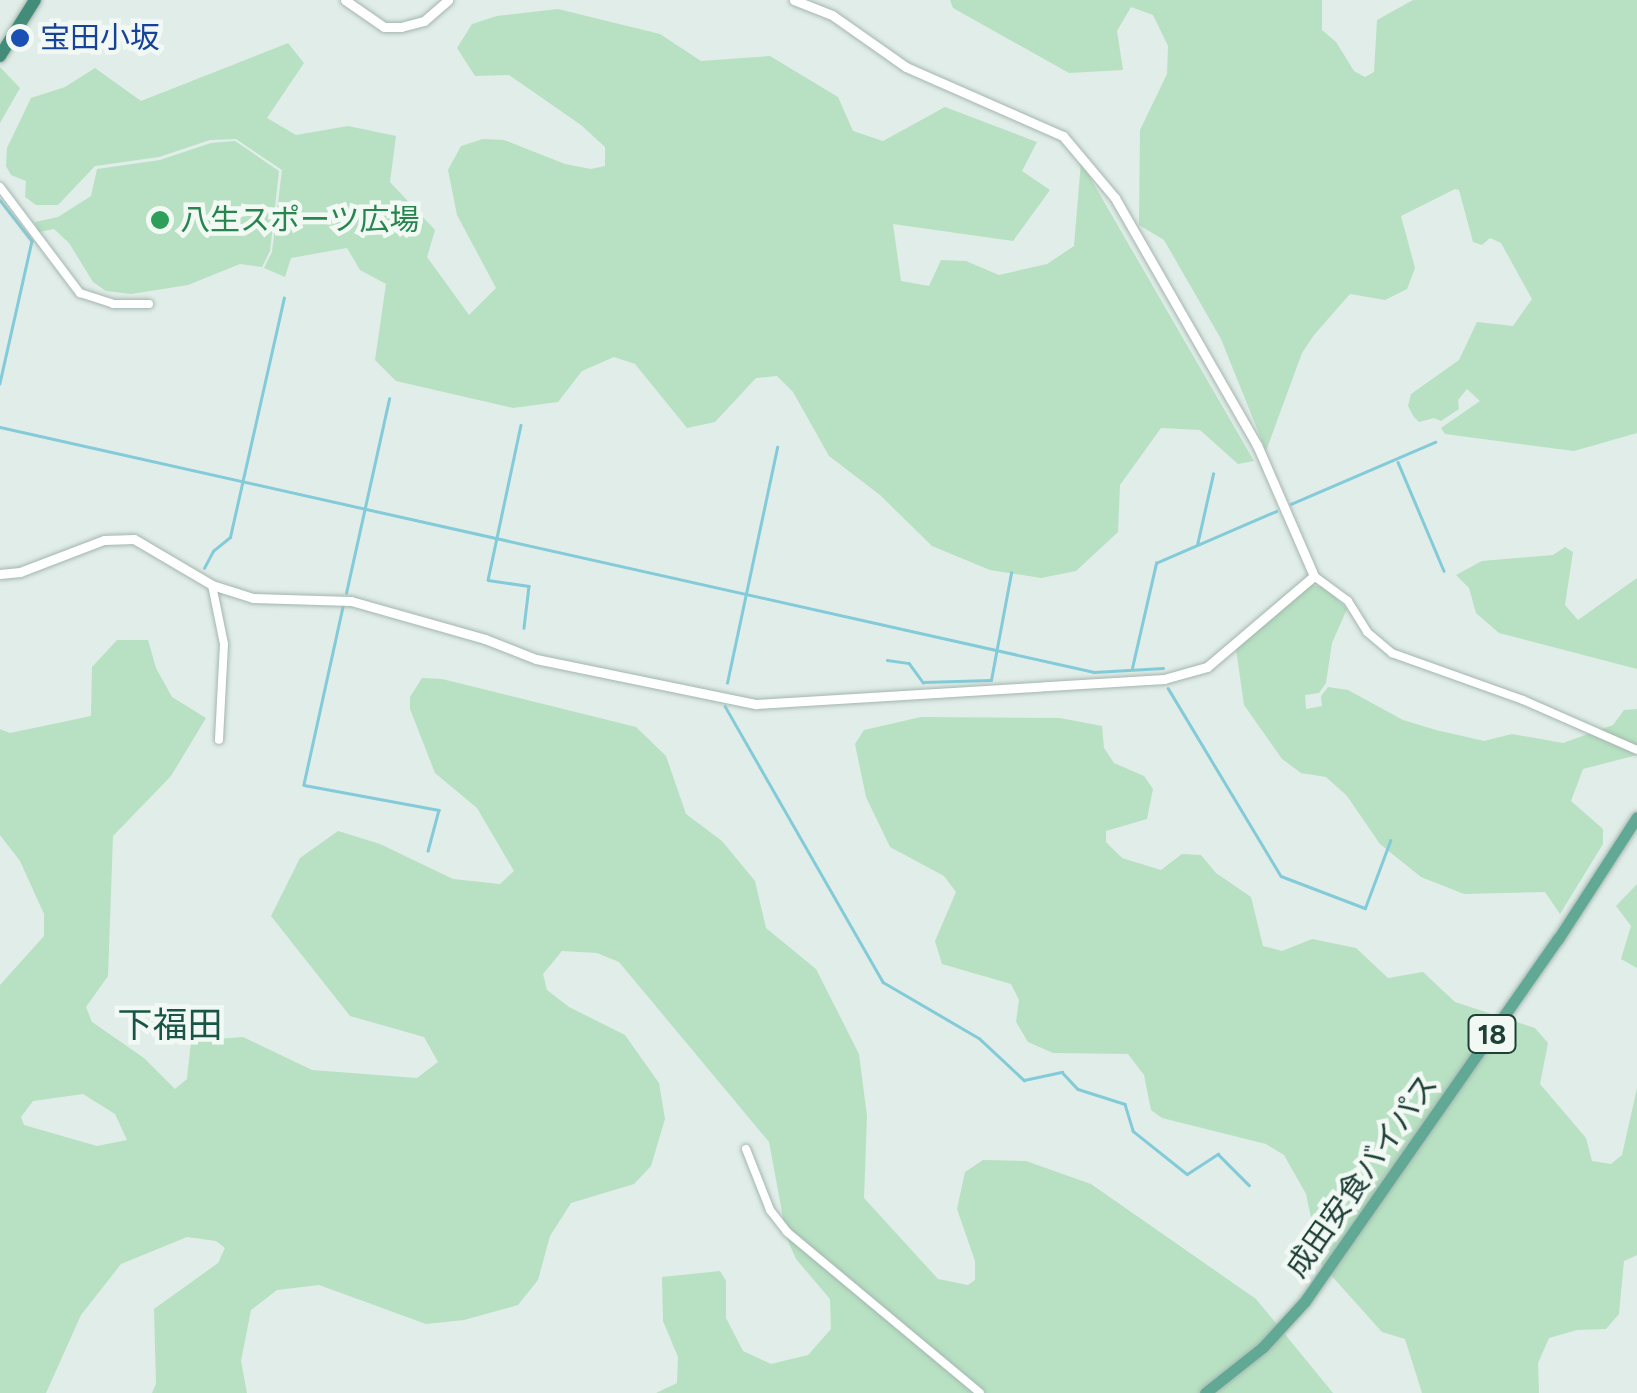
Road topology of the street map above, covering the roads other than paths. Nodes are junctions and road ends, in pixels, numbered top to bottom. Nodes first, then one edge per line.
1 (36, 0) edge
2 (345, 0) edge
3 (448, 0) edge
4 (794, 0) edge
5 (0, 56) edge
6 (0, 186) edge
7 (149, 304) dead end
8 (0, 574) edge
9 (1314, 576) junction
10 (212, 584) junction
11 (219, 740) dead end
12 (1637, 750) edge
13 (1637, 817) edge
14 (746, 1149) dead end
15 (980, 1393) edge
16 (1205, 1393) edge

1 - 5 highway
2 - 3 street
4 - 9 street
6 - 7 street
8 - 10 street
9 - 10 street
9 - 12 street
10 - 11 street
13 - 16 main road, 成田安食バイパス / 18
14 - 15 street

